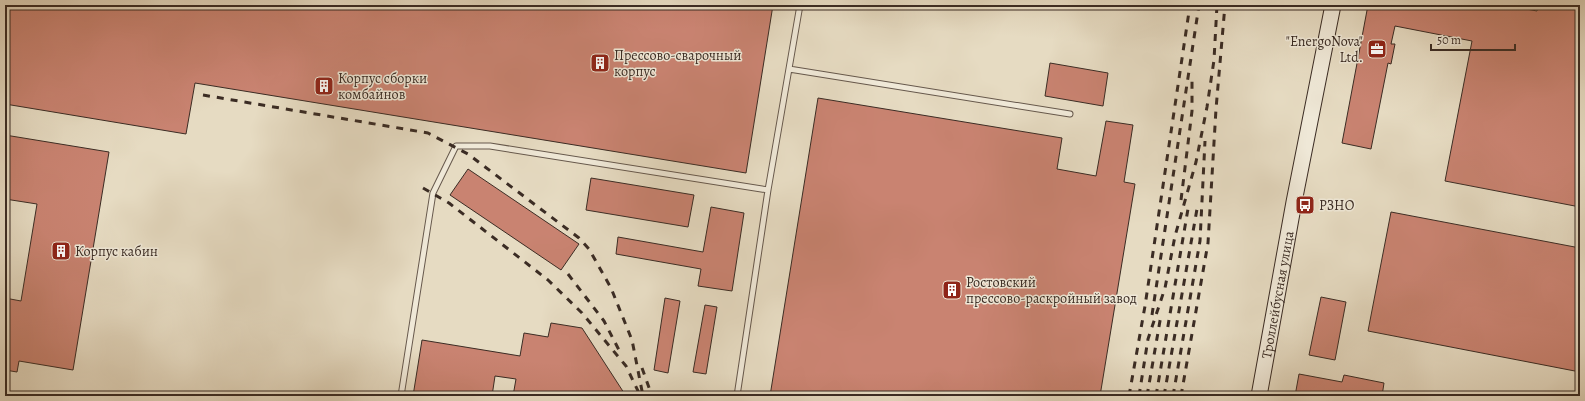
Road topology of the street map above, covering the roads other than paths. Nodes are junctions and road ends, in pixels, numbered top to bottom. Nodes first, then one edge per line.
1 (800, 5) edge
2 (1333, 5) edge
3 (789, 69) junction
4 (1070, 114) dead end
5 (768, 190) junction
6 (401, 396) edge
7 (737, 396) edge
8 (1259, 396) edge

1 - 3 lane
2 - 8 main road, Троллейбусная улица
3 - 4 lane
3 - 5 lane
5 - 6 lane
5 - 7 lane

